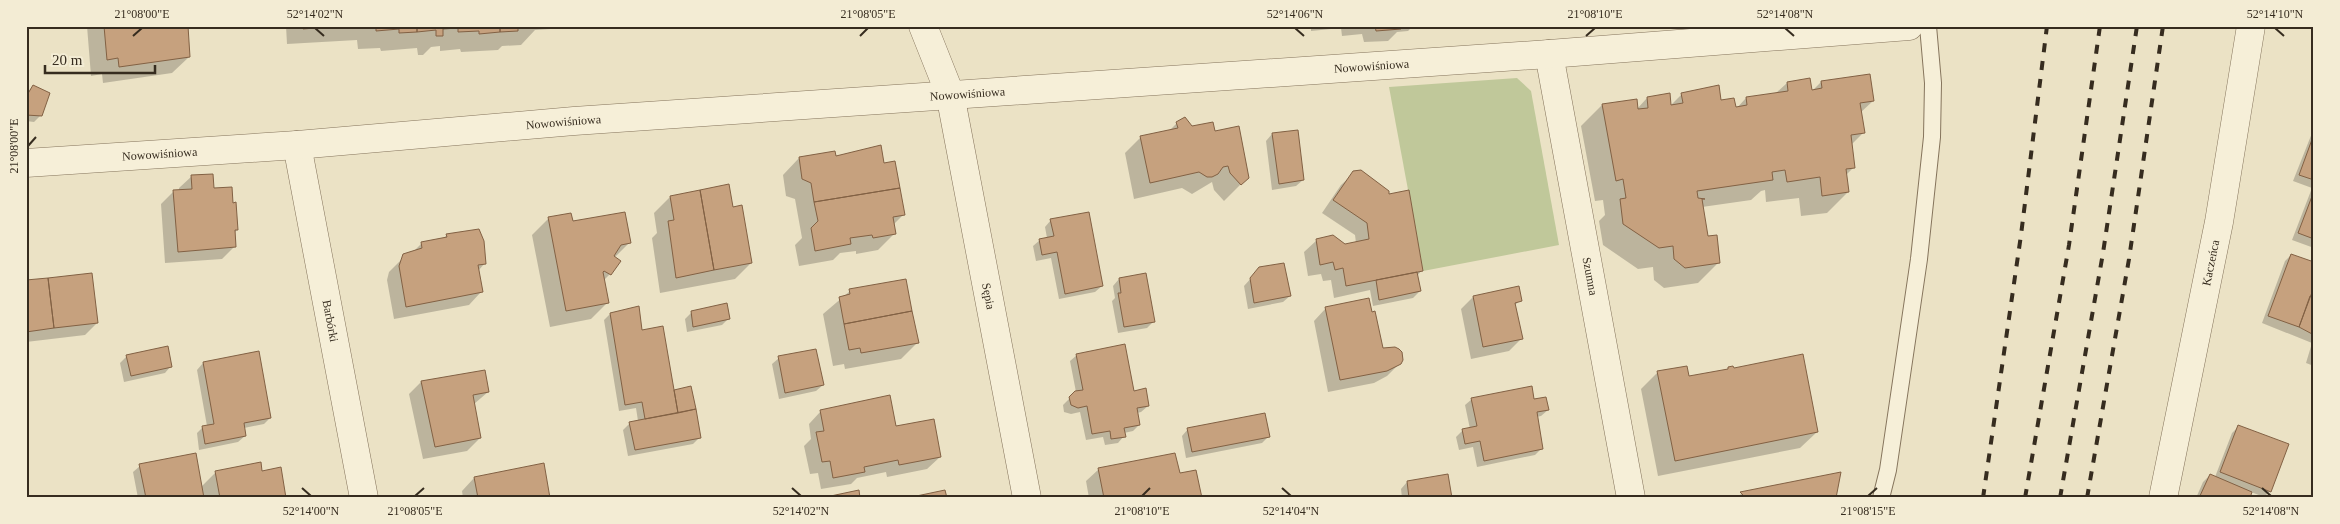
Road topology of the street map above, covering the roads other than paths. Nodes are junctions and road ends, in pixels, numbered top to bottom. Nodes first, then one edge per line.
1 (923, 26) edge
2 (1909, 26) edge
3 (1928, 26) edge
4 (2251, 26) edge
5 (1549, 54) junction
6 (950, 94) junction
7 (297, 145) junction
8 (26, 163) edge
9 (364, 498) edge
10 (1027, 498) edge
11 (1631, 498) edge
12 (1881, 498) edge
13 (2162, 498) edge

1 - 6 street, Sępia
2 - 5 street, Nowowiśniowa
3 - 12 lane
4 - 13 street, Kaczeńca
5 - 6 street, Nowowiśniowa
5 - 11 street, Szumna
6 - 7 street, Nowowiśniowa
6 - 10 street, Sępia
7 - 8 street, Nowowiśniowa
7 - 9 street, Barbórki

